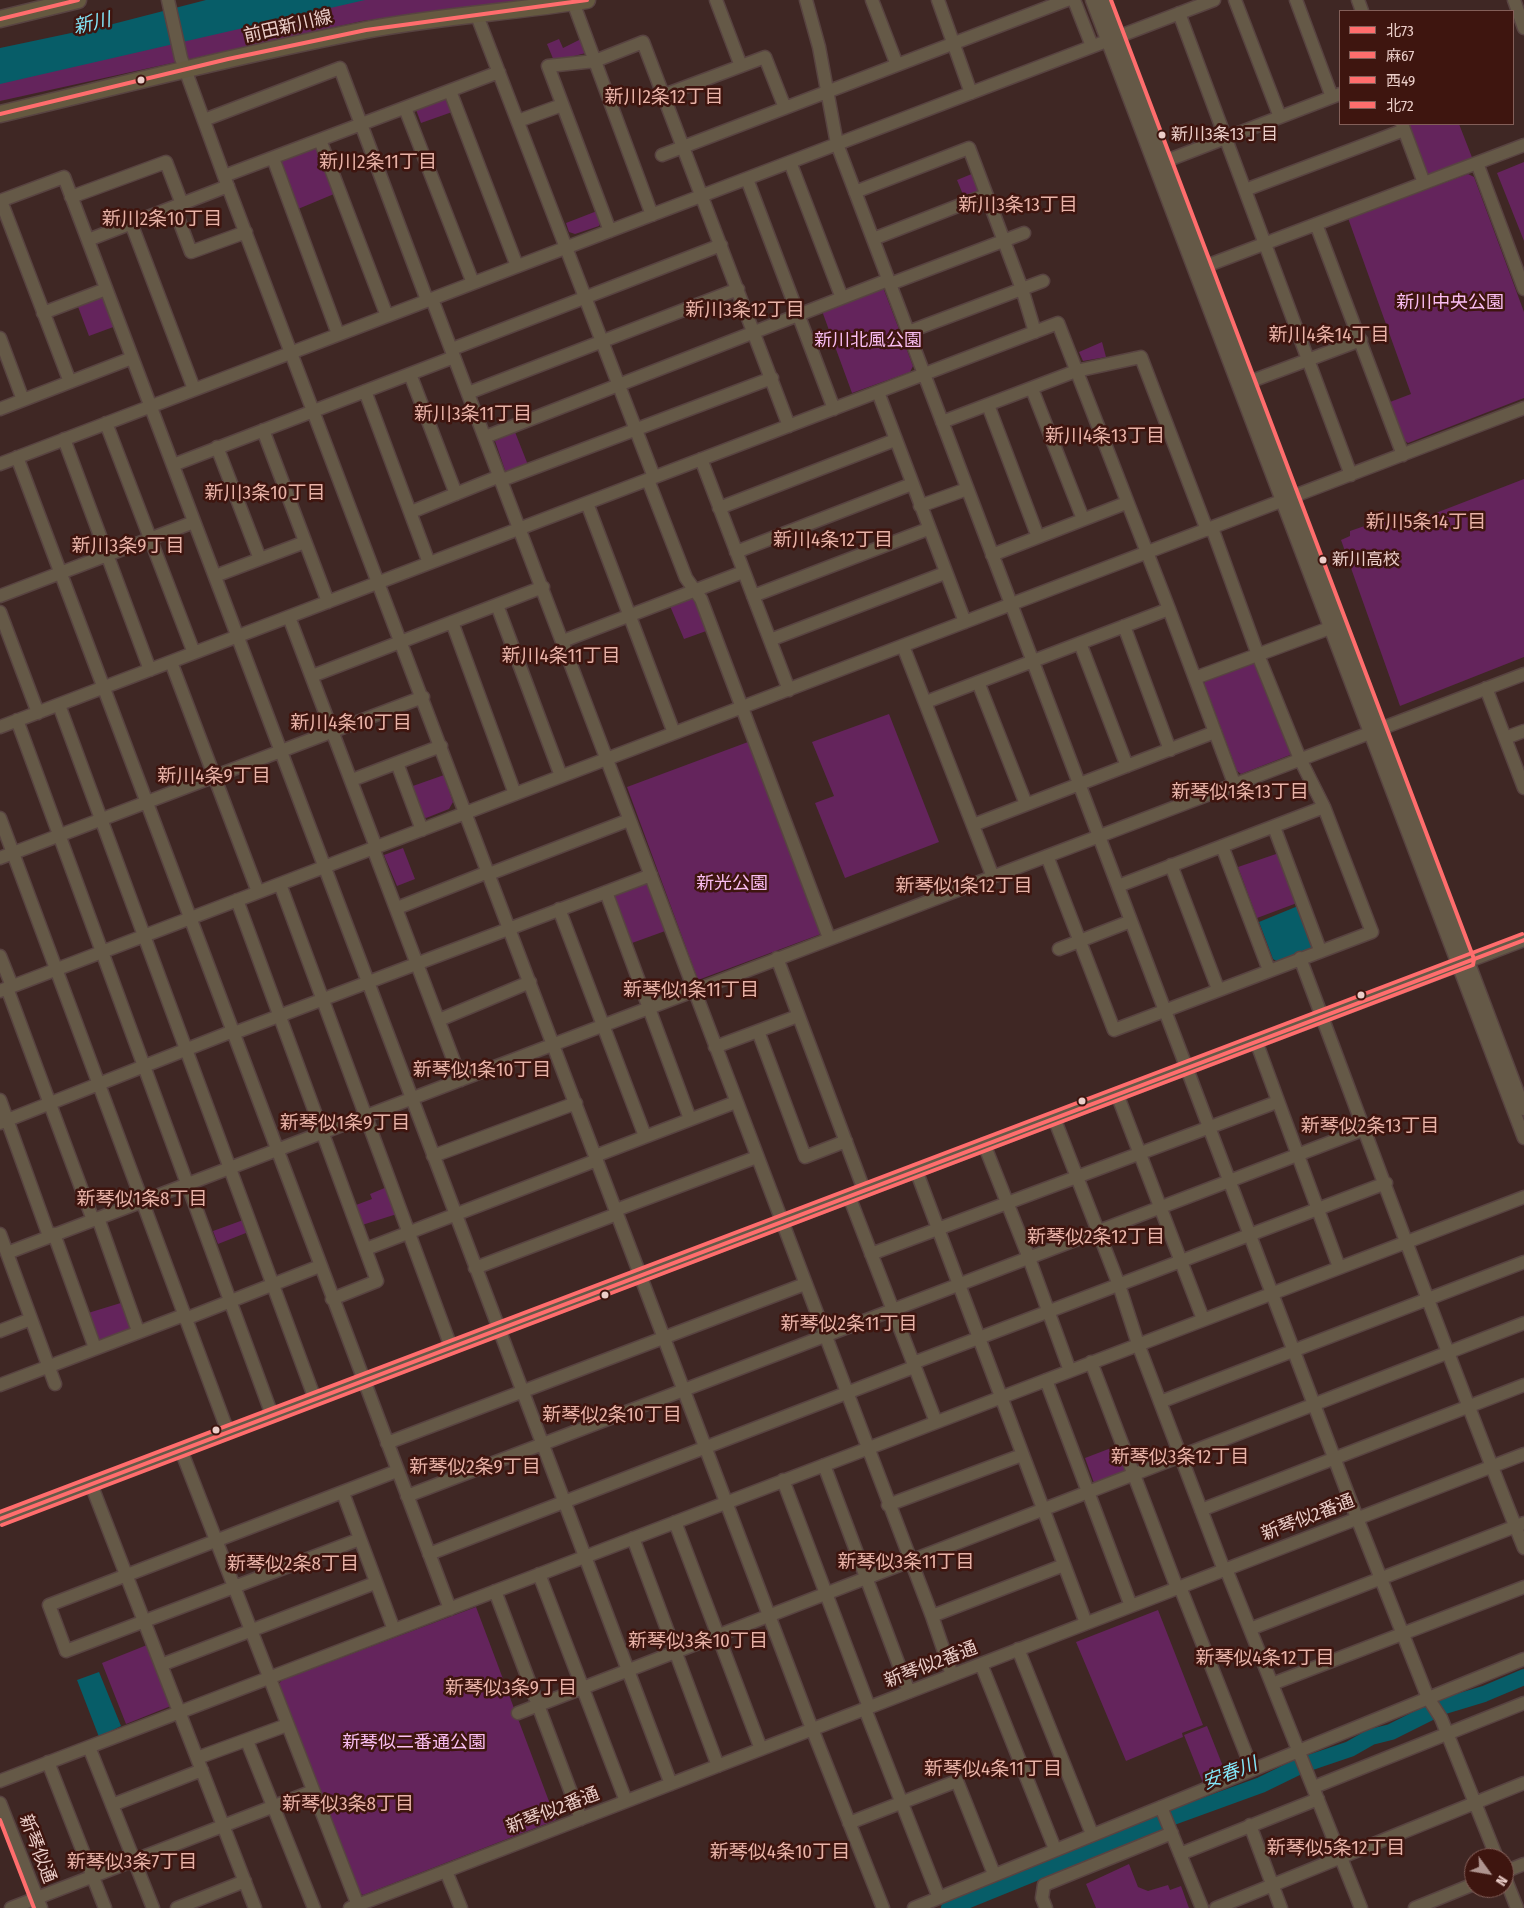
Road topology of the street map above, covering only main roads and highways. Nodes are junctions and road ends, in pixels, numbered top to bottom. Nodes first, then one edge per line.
1 (78, 0) edge
2 (580, 1) edge
3 (0, 19) edge
4 (0, 114) edge

1 - 3 main road
2 - 4 main road, 前田新川線

